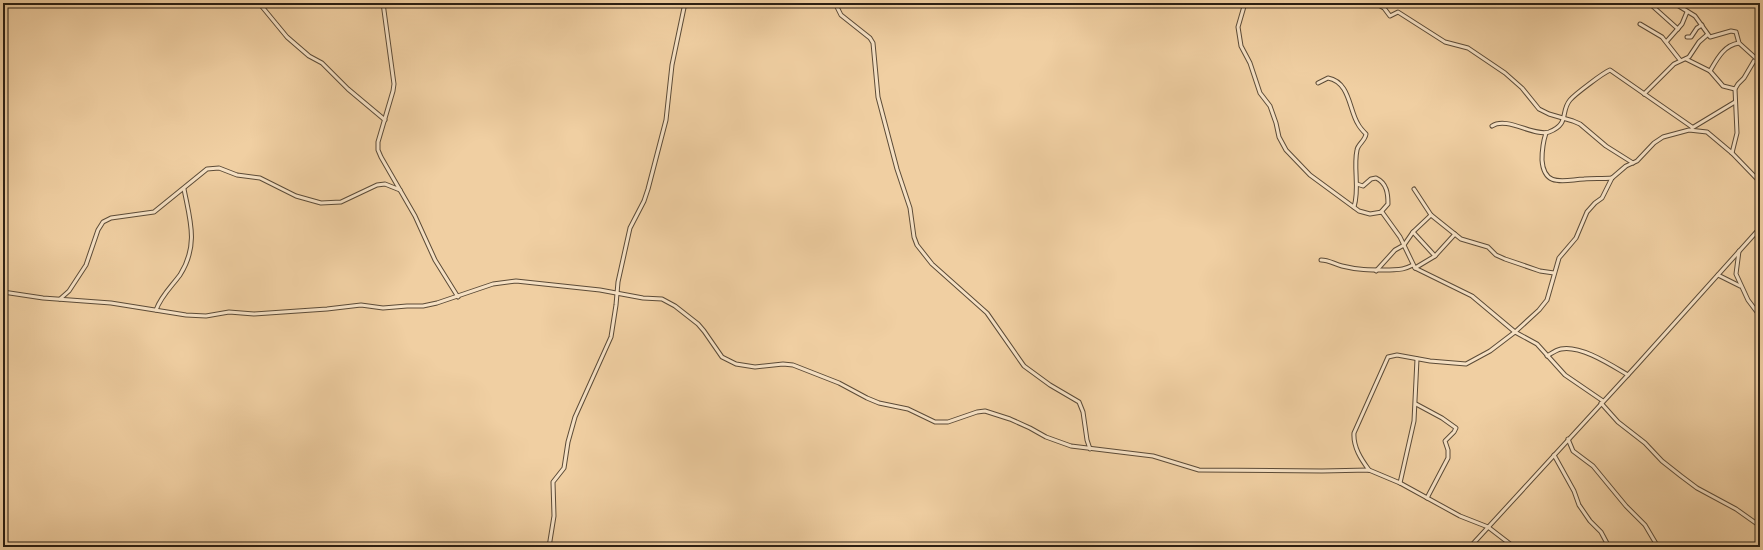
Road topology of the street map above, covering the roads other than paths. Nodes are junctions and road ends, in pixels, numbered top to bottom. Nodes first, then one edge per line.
1 (259, 3) edge
2 (382, 3) edge
3 (685, 3) edge
4 (835, 3) edge
5 (1245, 3) edge
6 (1375, 3) edge
7 (1649, 3) edge
8 (1674, 3) edge
9 (1687, 12) junction
10 (1640, 24) dead end
11 (1702, 25) junction
12 (1678, 29) junction
13 (1707, 35) junction
14 (1692, 36) junction
15 (1687, 37) dead end
16 (1667, 41) junction
17 (1698, 42) junction
18 (1738, 43) junction
19 (1756, 57) junction
20 (1686, 59) junction
21 (1680, 60) junction
22 (1754, 62) junction
23 (1760, 62) edge
24 (1710, 71) junction
25 (1318, 83) dead end
26 (1735, 89) junction
27 (1644, 94) junction
28 (1735, 102) junction
29 (1564, 118) junction
30 (384, 120) junction
31 (1492, 126) dead end
32 (1692, 127) junction
33 (1689, 130) junction
34 (1546, 133) junction
35 (1732, 153) junction
36 (1633, 163) junction
37 (1612, 178) junction
38 (1760, 182) edge
39 (1357, 184) junction
40 (184, 189) junction
41 (1414, 189) dead end
42 (400, 190) junction
43 (1354, 207) junction
44 (1381, 212) junction
45 (1431, 215) junction
46 (1760, 228) edge
47 (1413, 232) junction
48 (1455, 234) junction
49 (1404, 245) junction
50 (1739, 250) junction
51 (1435, 256) junction
52 (1321, 260) dead end
53 (1414, 267) junction
54 (1376, 271) junction
55 (1554, 273) junction
56 (1718, 275) junction
57 (1740, 286) junction
58 (3, 292) edge
59 (617, 294) junction
60 (458, 297) junction
61 (60, 299) junction
62 (156, 310) junction
63 (1760, 316) edge
64 (1515, 332) junction
65 (1547, 356) junction
66 (1417, 359) junction
67 (1628, 375) junction
68 (1602, 402) junction
69 (1416, 404) junction
70 (1568, 439) junction
71 (1090, 449) junction
72 (1554, 455) junction
73 (1369, 470) junction
74 (1400, 483) junction
75 (1427, 498) junction
76 (1760, 526) edge
77 (1488, 528) junction
78 (549, 547) edge
79 (1470, 547) edge
80 (1514, 547) edge
81 (1609, 547) edge
82 (1658, 547) edge

1 - 30 street
2 - 30 street
3 - 59 street
4 - 71 street
5 - 43 street
6 - 29 street
7 - 12 street
8 - 9 street
9 - 11 street
9 - 12 street
10 - 16 street
11 - 13 street
11 - 14 street
12 - 16 street
13 - 17 street
13 - 18 street
14 - 15 street
14 - 17 street
16 - 21 street
17 - 20 street
18 - 19 street
18 - 24 street
19 - 22 street
19 - 23 street
20 - 21 street
20 - 24 street
21 - 27 street
22 - 23 street
22 - 26 street
24 - 26 street
25 - 39 street
26 - 28 street
27 - 29 street
27 - 32 street
28 - 32 street
28 - 35 street
29 - 34 street
29 - 36 street
30 - 42 street
31 - 34 street
32 - 33 street
33 - 35 street
33 - 36 street
34 - 37 street
35 - 38 street
36 - 37 street
37 - 55 street
39 - 43 street
39 - 44 street
40 - 42 street
40 - 61 street
40 - 62 street
41 - 45 street
42 - 60 street
43 - 44 street
44 - 49 street
45 - 47 street
45 - 48 street
46 - 50 street
47 - 49 street
47 - 51 street
48 - 51 street
48 - 55 street
49 - 53 street
49 - 54 street
50 - 56 street
50 - 57 street
51 - 53 street
52 - 54 street
53 - 54 street
53 - 64 street
55 - 64 street
56 - 57 street
56 - 67 street
57 - 63 street
58 - 61 street
59 - 60 street
59 - 71 street
59 - 78 street
60 - 62 street
61 - 62 street
64 - 65 street
64 - 66 street
65 - 67 street
65 - 68 street
66 - 69 street
66 - 73 street
67 - 68 street
68 - 70 street
68 - 76 street
69 - 74 street
69 - 75 street
70 - 72 street
70 - 82 street
71 - 73 street
72 - 77 street
72 - 81 street
73 - 74 street
74 - 75 street
75 - 77 street
77 - 79 street
77 - 80 street

